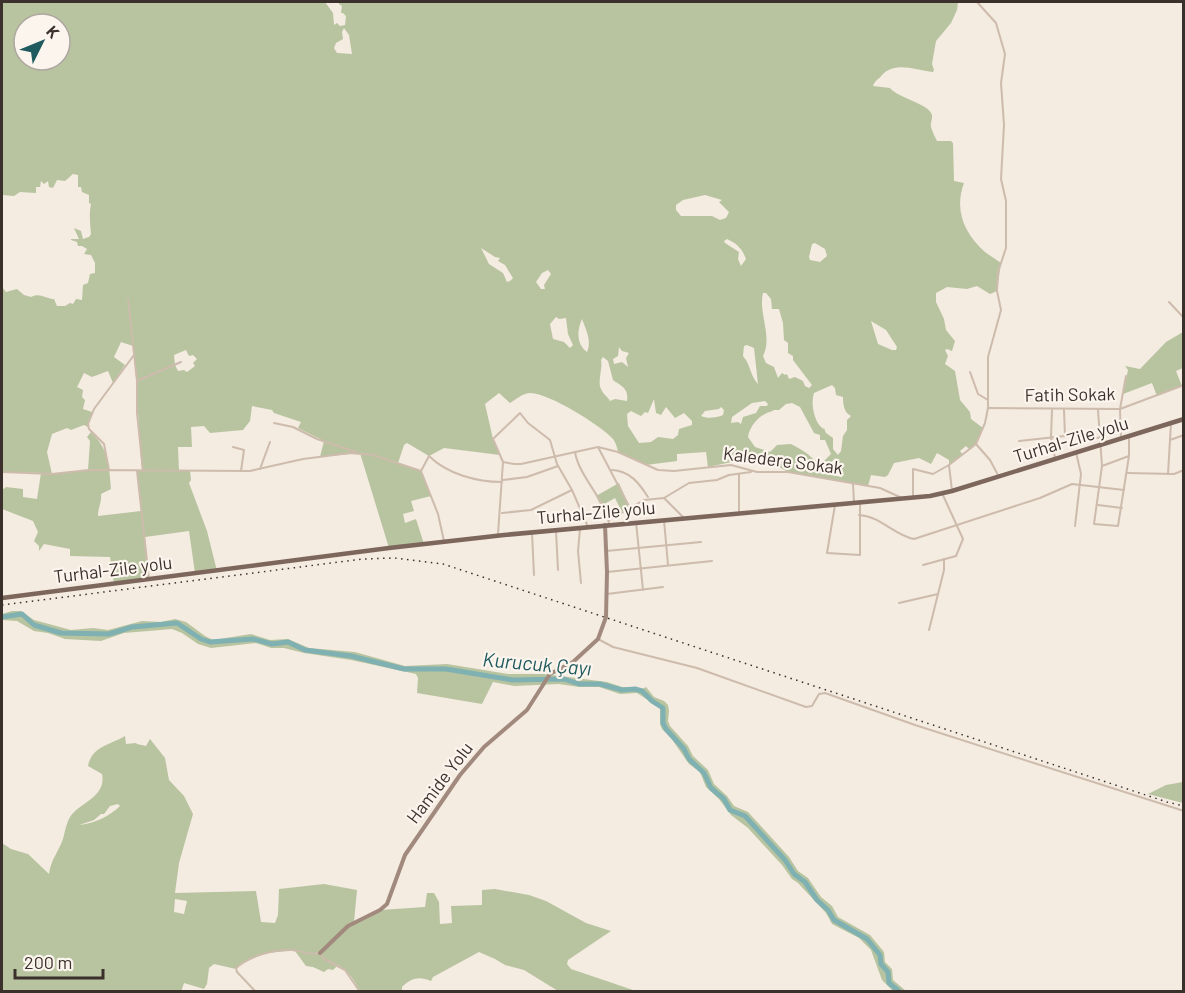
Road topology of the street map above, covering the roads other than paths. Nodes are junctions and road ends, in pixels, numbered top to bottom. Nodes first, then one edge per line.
1 (977, 2) edge
2 (128, 299) dead end
3 (1169, 302) dead end
4 (1184, 318) edge
5 (134, 355) junction
6 (181, 362) dead end
7 (970, 372) dead end
8 (1126, 376) dead end
9 (137, 381) junction
10 (1184, 386) edge
11 (988, 400) junction
12 (988, 408) junction
13 (1052, 410) junction
14 (1064, 410) junction
15 (1098, 410) junction
16 (1120, 410) junction
17 (1184, 419) edge
18 (274, 423) dead end
19 (1171, 423) junction
20 (1184, 435) edge
21 (1065, 436) junction
22 (1130, 436) junction
23 (1051, 437) junction
24 (1100, 438) junction
25 (1121, 438) junction
26 (1170, 440) junction
27 (1019, 441) dead end
28 (270, 442) dead end
29 (976, 444) junction
30 (1100, 445) junction
31 (233, 447) dead end
32 (598, 447) junction
33 (574, 452) junction
34 (1076, 452) junction
35 (358, 453) junction
36 (555, 456) junction
37 (1129, 456) junction
38 (1056, 459) junction
39 (503, 462) junction
40 (949, 465) junction
41 (558, 466) junction
42 (1101, 466) junction
43 (260, 469) junction
44 (110, 470) junction
45 (612, 470) junction
46 (1184, 470) edge
47 (137, 471) junction
48 (143, 471) junction
49 (241, 471) junction
50 (421, 471) junction
51 (753, 471) junction
52 (2, 472) edge
53 (1127, 472) junction
54 (739, 474) junction
55 (1168, 474) junction
56 (999, 477) junction
57 (502, 481) junction
58 (853, 484) junction
59 (1079, 484) junction
60 (1099, 485) junction
61 (572, 490) junction
62 (1124, 490) junction
63 (952, 491) junction
64 (942, 494) junction
65 (914, 497) junction
66 (648, 498) junction
67 (664, 498) junction
68 (903, 498) junction
69 (857, 502) junction
70 (835, 504) junction
71 (1096, 505) junction
72 (630, 508) junction
73 (1122, 508) junction
74 (501, 513) junction
75 (739, 513) junction
76 (859, 515) junction
77 (684, 518) junction
78 (664, 520) junction
79 (636, 522) junction
80 (608, 523) junction
81 (958, 525) junction
82 (1075, 526) dead end
83 (588, 527) junction
84 (580, 528) junction
85 (556, 530) junction
86 (532, 532) junction
87 (498, 535) junction
88 (444, 541) junction
89 (701, 542) dead end
90 (667, 545) junction
91 (639, 548) junction
92 (606, 551) junction
93 (944, 559) junction
94 (712, 561) dead end
95 (923, 565) dead end
96 (668, 566) junction
97 (641, 568) junction
98 (558, 570) dead end
99 (607, 572) junction
100 (534, 575) dead end
101 (149, 580) junction
102 (581, 583) dead end
103 (663, 587) dead end
104 (643, 590) junction
105 (607, 594) junction
106 (938, 594) junction
107 (2, 598) edge
108 (899, 603) dead end
109 (928, 630) dead end
110 (598, 639) junction
111 (1184, 811) edge
112 (320, 952) junction
113 (256, 992) edge
114 (360, 992) edge

1 - 11 street
2 - 5 street
3 - 4 street
5 - 9 street
5 - 44 street
6 - 9 street
7 - 11 street
8 - 16 street
9 - 48 street
10 - 16 street, Fatih Sokak
11 - 12 street
12 - 13 street, Fatih Sokak
12 - 29 street
13 - 14 street, Fatih Sokak
13 - 23 street
14 - 15 street, Fatih Sokak
14 - 21 street
15 - 16 street, Fatih Sokak
15 - 24 street
16 - 25 street
17 - 19 main road, Turhal-Zile yolu
18 - 35 street
19 - 22 main road, Turhal-Zile yolu
19 - 26 street
20 - 26 street
21 - 23 street
21 - 24 street
22 - 25 main road, Turhal-Zile yolu
22 - 37 street
23 - 27 street
23 - 38 street
24 - 30 street
25 - 30 main road, Turhal-Zile yolu
26 - 55 street
28 - 43 street
29 - 40 street
29 - 56 street
30 - 34 main road, Turhal-Zile yolu
30 - 42 street
31 - 49 street
32 - 33 street, Kaledere Sokak
32 - 45 street
32 - 51 street, Kaledere Sokak
33 - 36 street, Kaledere Sokak
33 - 80 street
34 - 38 main road, Turhal-Zile yolu
34 - 59 street
35 - 43 street
35 - 50 street
36 - 39 street, Kaledere Sokak
36 - 39 street
36 - 41 street
37 - 42 street
37 - 53 street
38 - 56 main road, Turhal-Zile yolu
39 - 57 street
40 - 63 street
40 - 65 street
41 - 57 street
41 - 61 street
42 - 60 street
43 - 49 street
44 - 47 street
44 - 52 street
45 - 66 street
45 - 72 street
46 - 55 street
47 - 48 street
47 - 101 street
48 - 49 street
50 - 57 street
50 - 88 street
51 - 54 street
51 - 58 street, Kaledere Sokak
53 - 55 street
53 - 62 street
54 - 67 street
54 - 75 street
56 - 63 main road, Turhal-Zile yolu
57 - 74 street
58 - 68 street, Kaledere Sokak
58 - 69 street
59 - 60 street
59 - 81 street
59 - 82 street
60 - 62 street
60 - 71 street
61 - 74 street
61 - 83 street
62 - 73 street
63 - 64 main road, Turhal-Zile yolu
64 - 65 main road, Turhal-Zile yolu
64 - 81 street
65 - 68 main road, Turhal-Zile yolu
66 - 67 street
66 - 72 street
67 - 77 street
68 - 69 main road, Turhal-Zile yolu
69 - 70 main road, Turhal-Zile yolu
69 - 76 street
70 - 75 main road, Turhal-Zile yolu
70 - 76 street
71 - 73 street
71 - 73 street
72 - 80 street
74 - 87 street
75 - 77 main road, Turhal-Zile yolu
76 - 81 street
77 - 78 main road, Turhal-Zile yolu
78 - 79 main road, Turhal-Zile yolu
78 - 90 street
79 - 80 main road, Turhal-Zile yolu
79 - 91 street
80 - 83 main road, Turhal-Zile yolu
80 - 92 street
81 - 93 street
83 - 84 main road, Turhal-Zile yolu
84 - 85 main road, Turhal-Zile yolu
84 - 102 street
85 - 86 main road, Turhal-Zile yolu
85 - 98 street
86 - 87 main road, Turhal-Zile yolu
86 - 100 street
87 - 88 main road, Turhal-Zile yolu
88 - 101 main road, Turhal-Zile yolu
89 - 90 street
90 - 91 street
90 - 96 street
91 - 92 street
91 - 97 street
92 - 99 street
93 - 95 street
93 - 106 street
94 - 96 street
96 - 97 street
97 - 99 street
97 - 104 street
99 - 105 street
101 - 107 main road, Turhal-Zile yolu
103 - 104 street
104 - 105 street
105 - 110 street
106 - 108 street
106 - 109 street
110 - 111 street
110 - 112 street, Hamide Yolu
112 - 113 street
112 - 114 street

